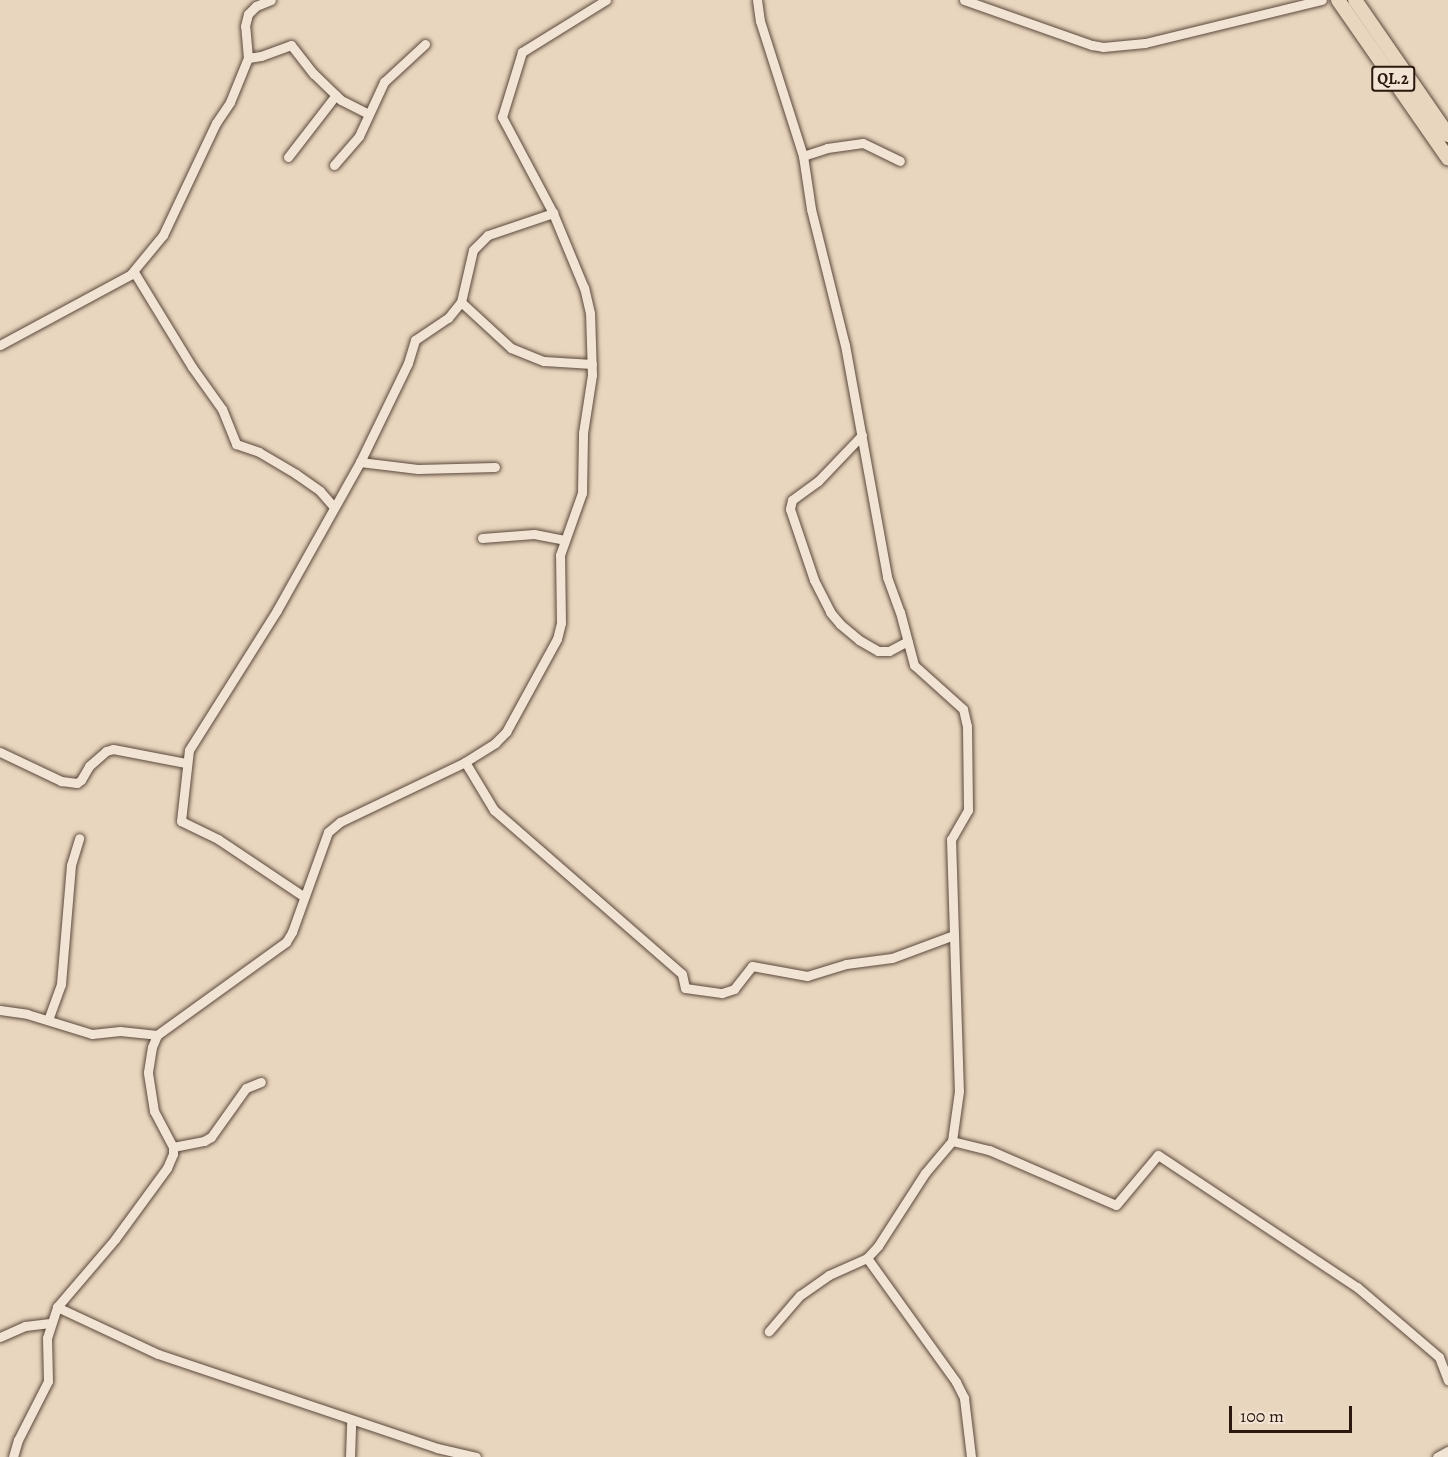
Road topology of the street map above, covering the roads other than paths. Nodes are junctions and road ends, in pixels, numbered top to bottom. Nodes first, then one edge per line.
1 (271, 0) edge
2 (606, 0) edge
3 (757, 0) edge
4 (964, 0) edge
5 (1322, 0) edge
6 (1338, 0) edge
7 (1355, 0) edge
8 (1283, 4) edge
9 (425, 44) dead end
10 (248, 58) junction
11 (336, 95) junction
12 (369, 114) junction
13 (1448, 135) edge
14 (803, 156) junction
15 (288, 157) dead end
16 (1448, 158) edge
17 (900, 161) dead end
18 (334, 165) dead end
19 (553, 213) junction
20 (134, 272) junction
21 (461, 302) junction
22 (0, 345) edge
23 (592, 364) junction
24 (862, 435) junction
25 (360, 462) junction
26 (495, 467) dead end
27 (334, 507) junction
28 (482, 538) dead end
29 (564, 540) junction
30 (908, 641) junction
31 (0, 752) edge
32 (186, 762) junction
33 (465, 762) junction
34 (79, 838) dead end
35 (303, 896) junction
36 (954, 935) junction
37 (0, 1010) edge
38 (48, 1020) junction
39 (157, 1035) junction
40 (261, 1082) dead end
41 (952, 1141) junction
42 (173, 1147) junction
43 (867, 1258) junction
44 (57, 1307) junction
45 (50, 1323) junction
46 (769, 1331) dead end
47 (0, 1337) edge
48 (1448, 1380) edge
49 (351, 1420) junction
50 (1448, 1451) edge
51 (13, 1457) edge
52 (350, 1457) edge
53 (476, 1457) edge
54 (971, 1457) edge
55 (1437, 1457) edge

1 - 10 street
2 - 19 street
3 - 14 street
4 - 8 street
5 - 8 street
6 - 16 highway, QL.2
7 - 13 highway, QL.2
9 - 12 street
10 - 11 street
10 - 20 street
11 - 12 street
11 - 15 street
12 - 18 street
14 - 17 street
14 - 24 street
19 - 21 street
19 - 23 street
20 - 22 street
20 - 27 street
21 - 23 street
21 - 25 street
23 - 29 street
24 - 30 street
24 - 30 street
25 - 26 street
25 - 27 street
27 - 32 street
28 - 29 street
29 - 33 street
30 - 36 street
31 - 32 street
32 - 35 street
33 - 35 street
33 - 36 street
34 - 38 street
35 - 39 street
36 - 41 street
37 - 38 street
38 - 39 street
39 - 42 street
40 - 42 street
41 - 43 street
41 - 48 street
42 - 44 street
43 - 46 street
43 - 54 street
44 - 45 street
44 - 49 street
45 - 47 street
45 - 51 street
49 - 52 street
49 - 53 street
50 - 55 street

